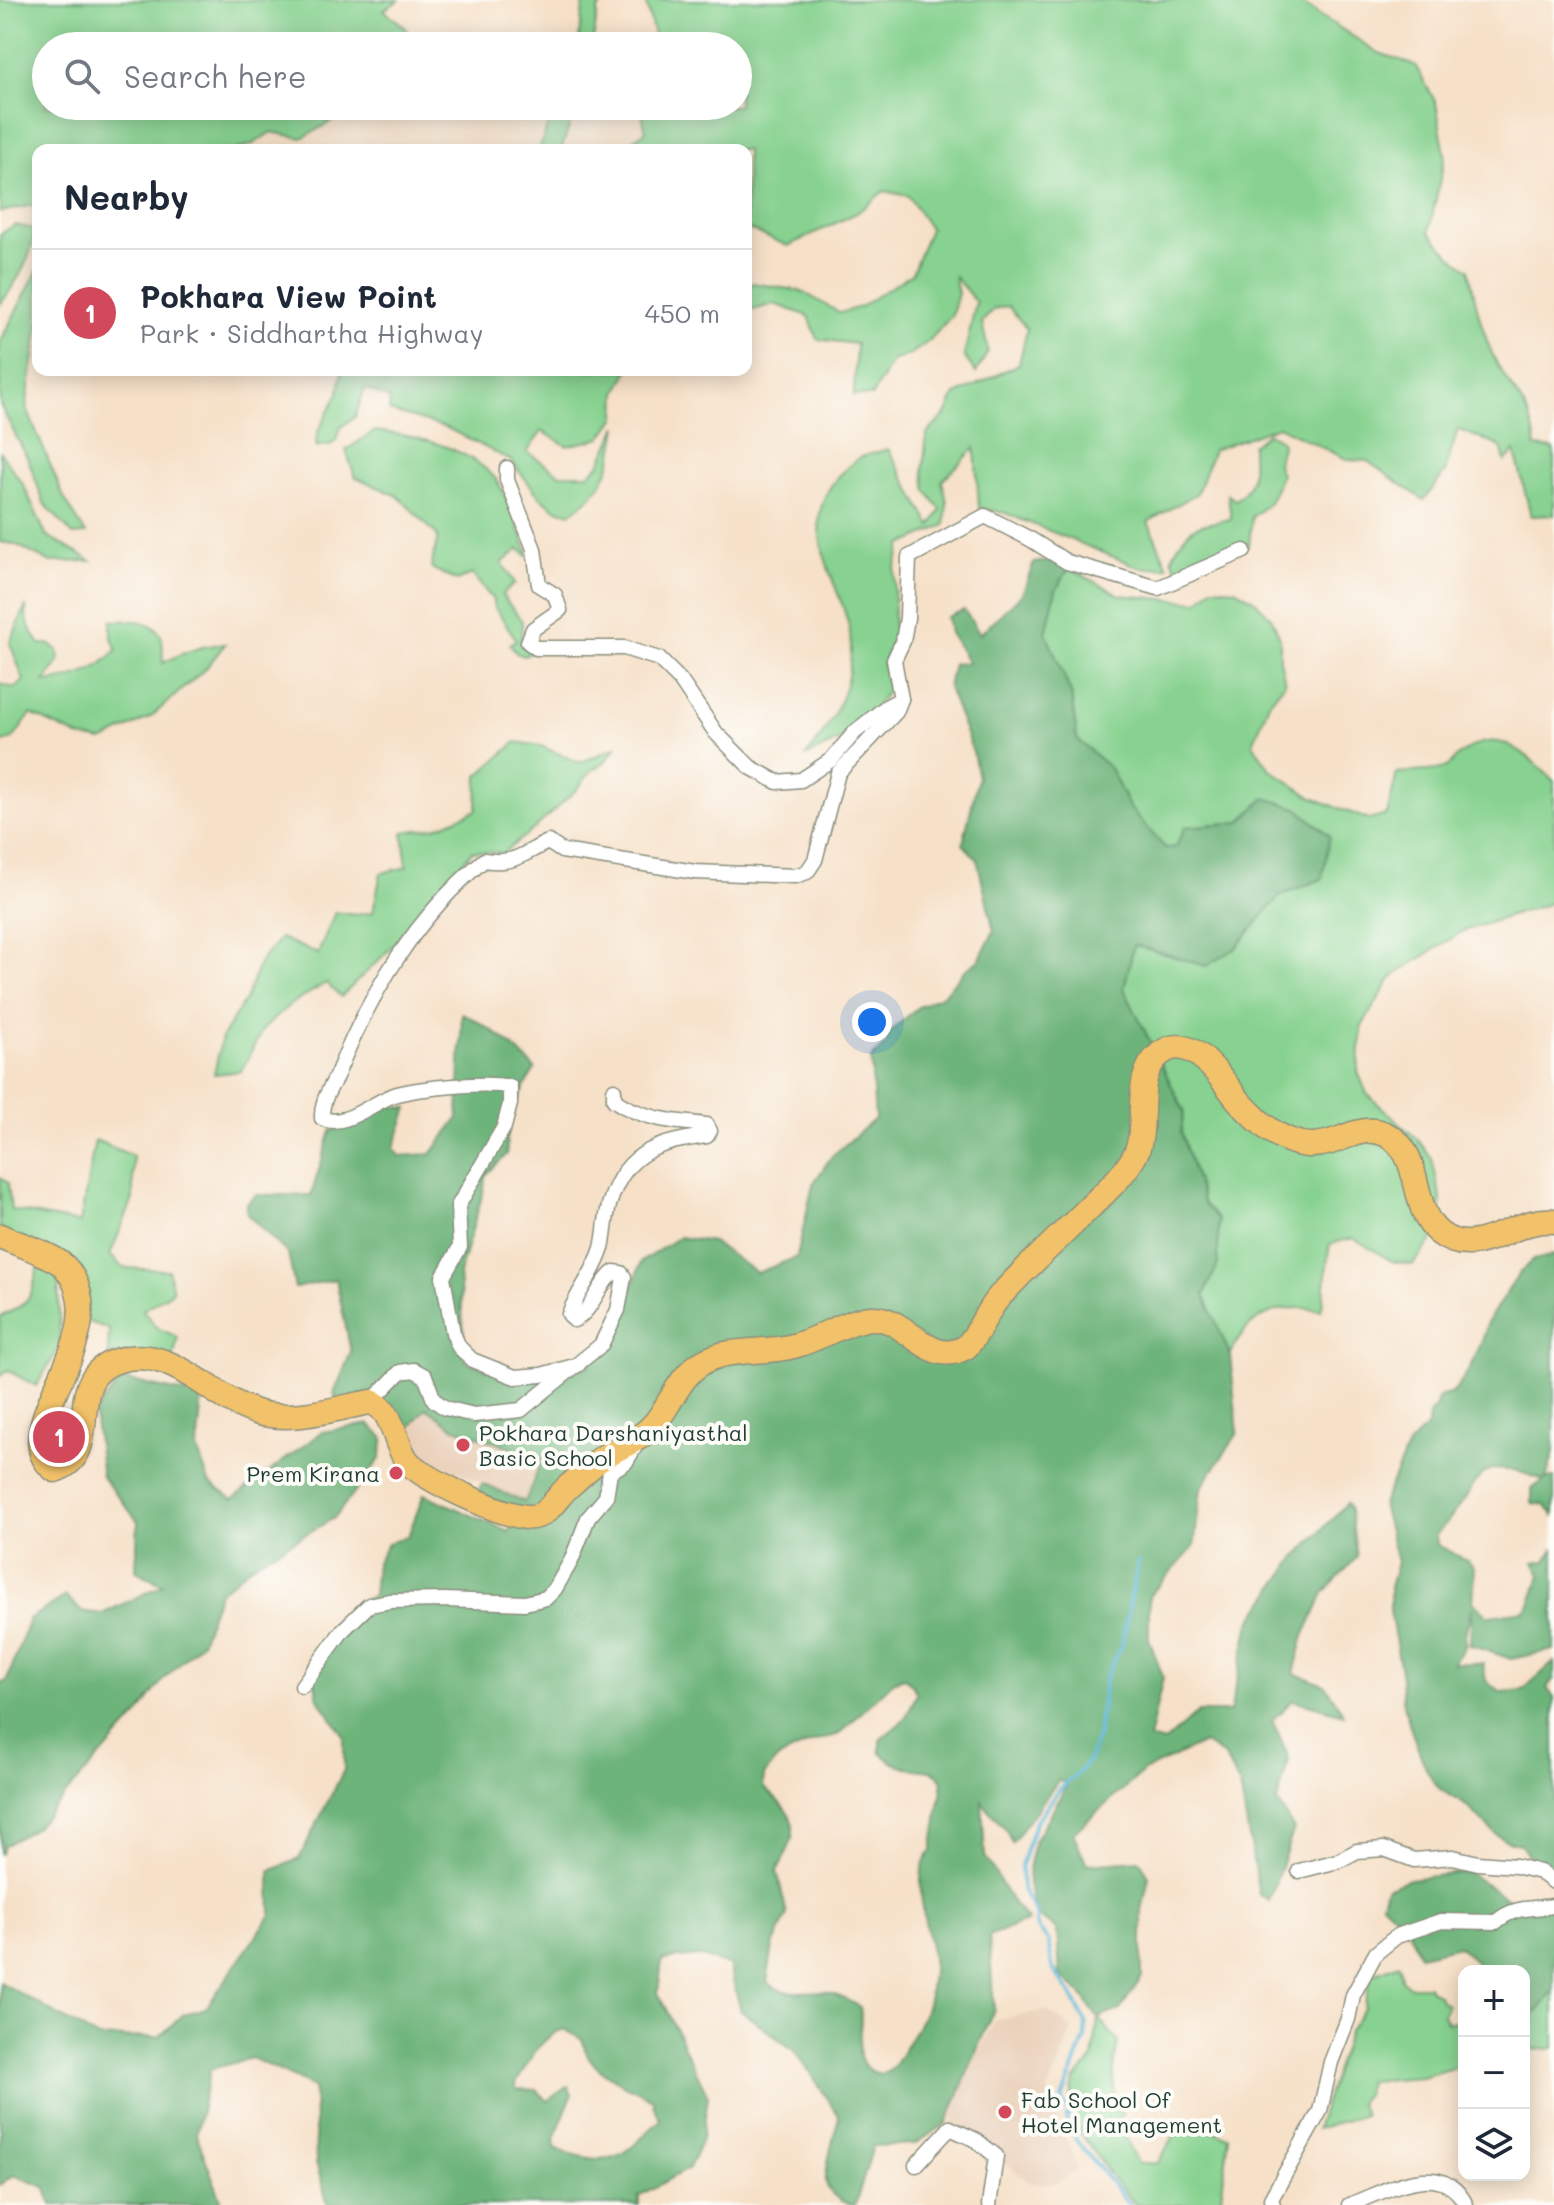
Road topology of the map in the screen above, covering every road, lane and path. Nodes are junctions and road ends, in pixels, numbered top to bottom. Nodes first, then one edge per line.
1 (507, 468) dead end
2 (1244, 551) dead end
3 (901, 699) junction
4 (614, 1090) dead end
5 (1554, 1221) edge
6 (0, 1236) edge
7 (578, 1365) junction
8 (371, 1402) junction
9 (639, 1439) junction
10 (302, 1686) dead end
11 (1299, 1871) dead end
12 (1554, 1882) edge
13 (1554, 1906) edge
14 (916, 2165) dead end
15 (989, 2205) edge
16 (1273, 2205) edge
17 (1349, 2205) edge
18 (1466, 2205) edge

1 - 3 street
2 - 3 street
3 - 7 street
4 - 7 street
5 - 9 highway
6 - 8 highway
7 - 8 street
8 - 9 highway
9 - 10 street
11 - 12 street
13 - 16 street
14 - 15 street
17 - 18 street

